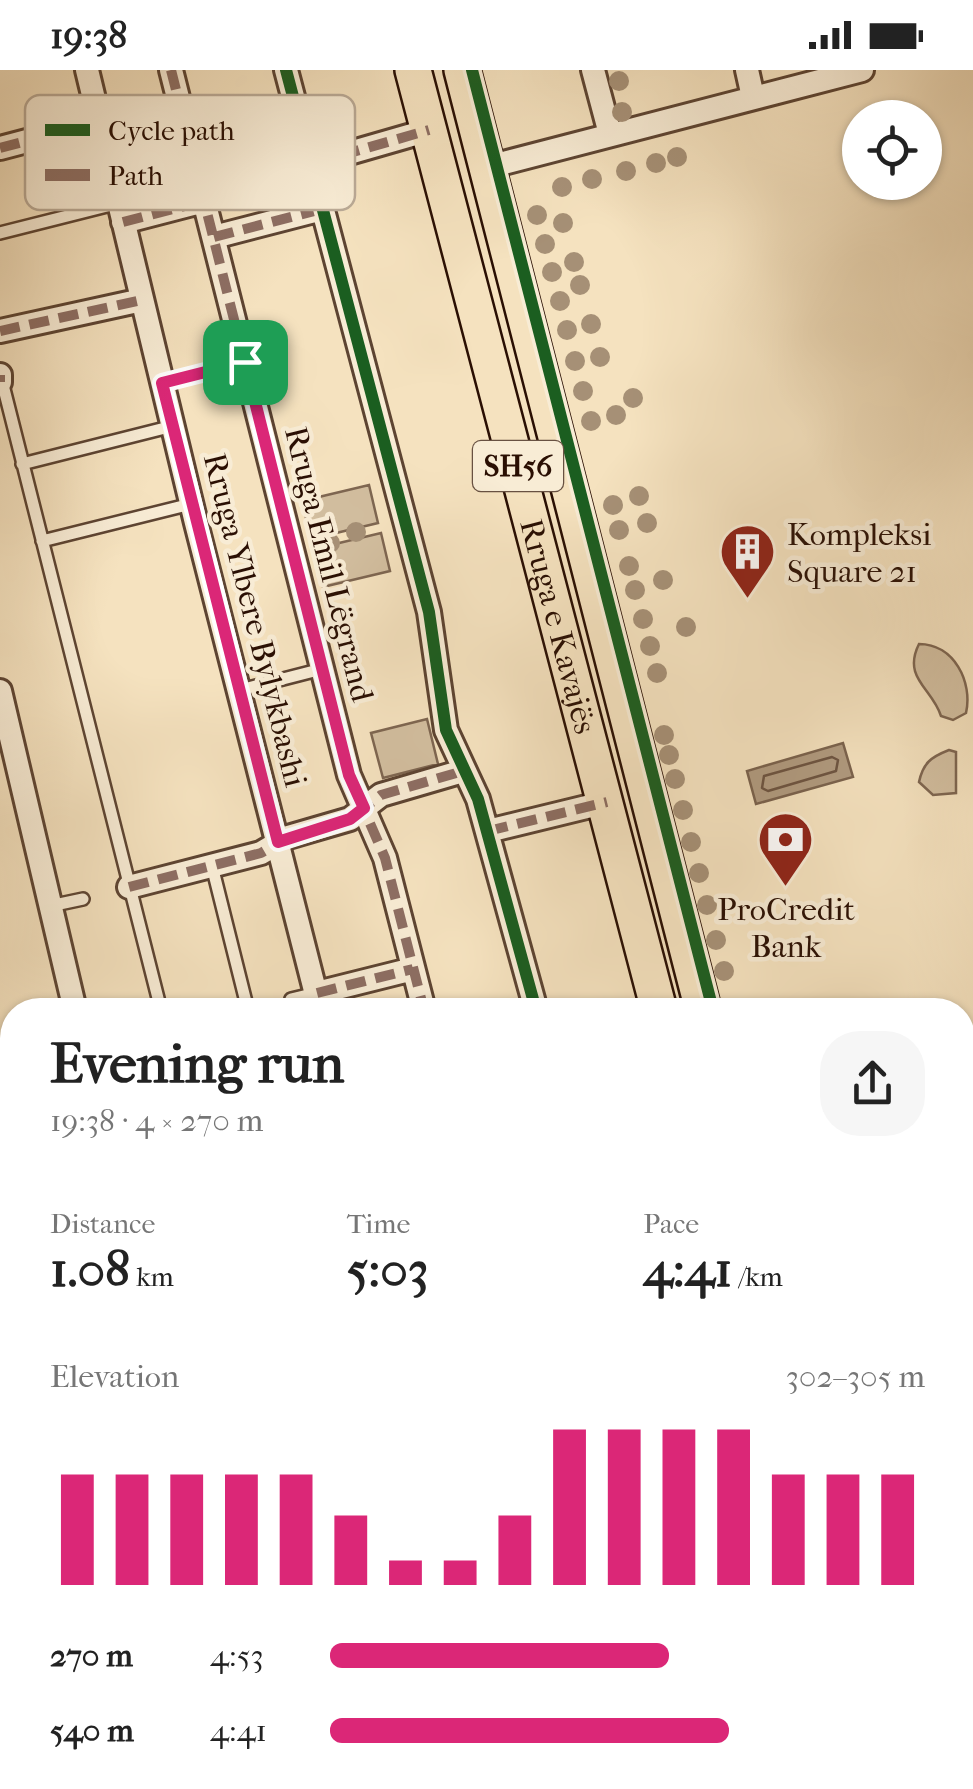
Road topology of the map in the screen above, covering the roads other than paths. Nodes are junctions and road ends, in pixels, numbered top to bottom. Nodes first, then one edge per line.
1 (87, 70) edge
2 (171, 70) edge
3 (286, 70) edge
4 (413, 70) edge
5 (462, 70) edge
6 (594, 70) edge
7 (746, 70) edge
8 (862, 70) edge
9 (93, 95) edge
10 (177, 95) edge
11 (293, 95) edge
12 (753, 97) junction
13 (429, 130) junction
14 (610, 134) junction
15 (25, 141) edge
16 (0, 148) edge
17 (355, 151) edge
18 (488, 167) junction
19 (136, 210) edge
20 (206, 210) edge
21 (318, 210) edge
22 (322, 210) edge
23 (121, 212) junction
24 (0, 233) edge
25 (214, 237) junction
26 (142, 300) junction
27 (0, 331) edge
28 (245, 362) junction
29 (1, 379) edge
30 (162, 383) junction
31 (173, 426) junction
32 (22, 464) junction
33 (191, 504) junction
34 (42, 541) junction
35 (322, 669) junction
36 (0, 690) edge
37 (240, 690) junction
38 (463, 771) junction
39 (607, 802) junction
40 (364, 808) junction
41 (488, 831) junction
42 (278, 842) junction
43 (212, 866) junction
44 (124, 888) junction
45 (83, 898) dead end
46 (50, 906) junction
47 (413, 969) junction
48 (71, 998) edge
49 (156, 998) edge
50 (246, 998) edge
51 (317, 998) edge
52 (330, 998) edge
53 (421, 998) edge
54 (533, 998) edge
55 (657, 998) edge
56 (700, 998) edge

1 - 9 street, Rruga Ylbere Bylykbashi
2 - 10 street, Rruga Emil Lëgrand
3 - 11 street
4 - 13 main road, Rruga e Kavajës
5 - 18 main road, Rruga e Kavajës
6 - 14 street
7 - 12 street
8 - 12 street
12 - 14 street
13 - 17 street
13 - 39 main road, Rruga e Kavajës / SH56
14 - 18 street
15 - 16 street
18 - 56 main road, Rruga e Kavajës / SH56
19 - 23 street
20 - 25 street, Rruga Emil Lëgrand
21 - 25 street
22 - 38 street
23 - 24 lane
23 - 26 street, Rruga Ylbere Bylykbashi
25 - 28 street, Rruga Emil Lëgrand
26 - 27 street
26 - 30 street, Rruga Ylbere Bylykbashi
28 - 30 lane
28 - 35 street, Rruga Emil Lëgrand
29 - 32 lane
30 - 31 street, Rruga Ylbere Bylykbashi
31 - 32 lane
31 - 33 street, Rruga Ylbere Bylykbashi
32 - 34 lane
33 - 34 lane
33 - 37 street, Rruga Ylbere Bylykbashi
34 - 44 lane
35 - 37 lane
35 - 40 street, Rruga Emil Lëgrand
36 - 46 street
37 - 42 street, Rruga Ylbere Bylykbashi
38 - 40 street
38 - 41 street
39 - 41 street
39 - 55 main road, Rruga e Kavajës / SH56
40 - 42 street
40 - 47 street, Rruga Emil Lëgrand
41 - 54 street
42 - 43 street
42 - 51 street, Rruga Ylbere Bylykbashi
43 - 44 street
43 - 50 lane
44 - 49 lane
45 - 46 lane
46 - 48 street
47 - 52 street
47 - 53 street, Rruga Emil Lëgrand

